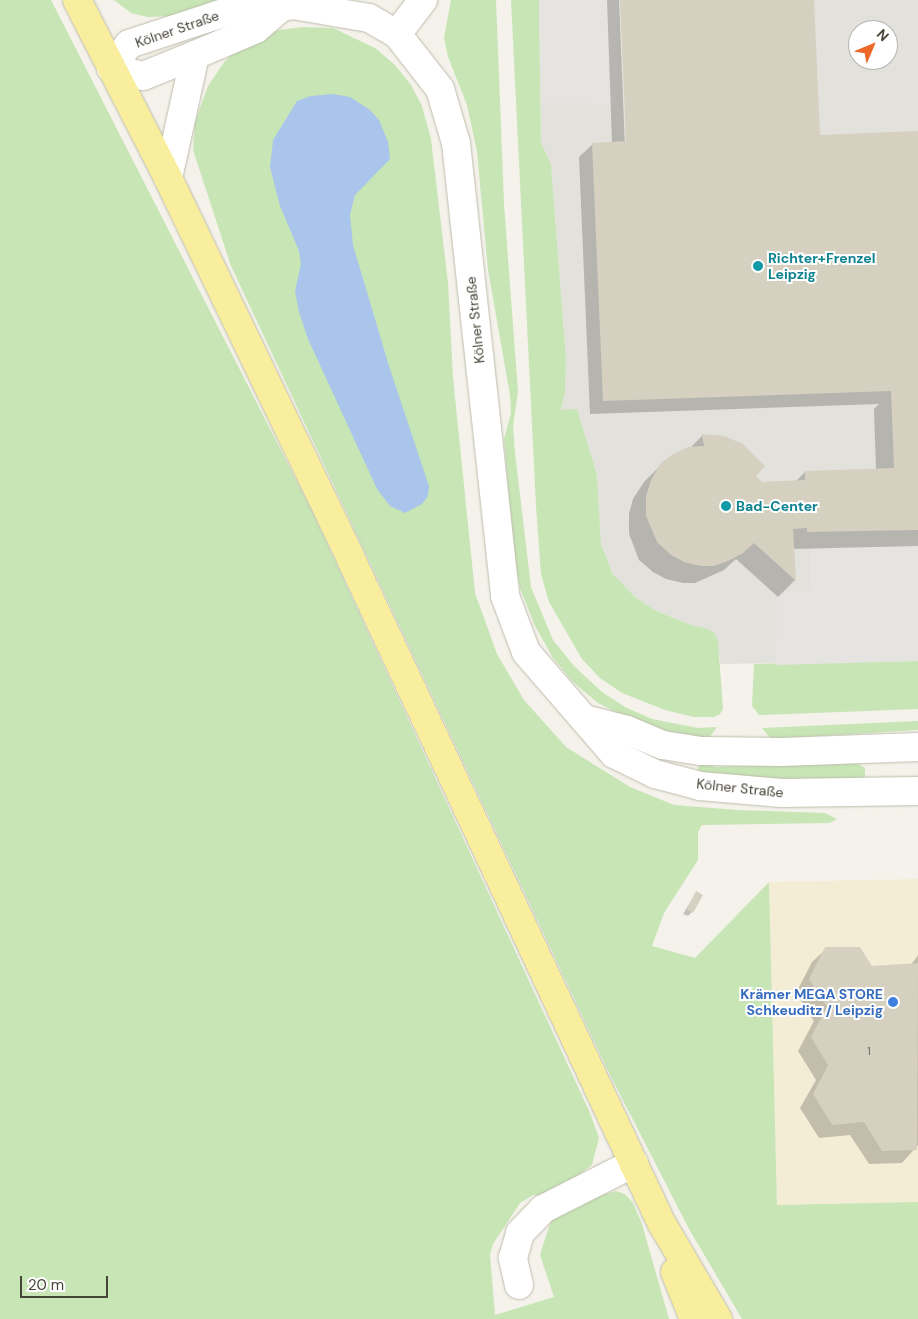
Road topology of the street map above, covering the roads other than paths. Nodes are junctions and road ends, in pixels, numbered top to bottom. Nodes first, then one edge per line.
1 (77, 0) edge
2 (423, 0) edge
3 (281, 7) junction
4 (397, 34) junction
5 (195, 55) junction
6 (111, 68) junction
7 (168, 178) junction
8 (584, 719) junction
9 (918, 747) edge
10 (918, 791) edge
11 (634, 1163) junction
12 (661, 1222) junction
13 (519, 1285) dead end
14 (694, 1319) edge
15 (718, 1319) edge

1 - 6 main road
2 - 4 street
3 - 4 street, Kölner Straße
3 - 5 street, Kölner Straße
3 - 6 street, Kölner Straße
4 - 8 street, Kölner Straße
5 - 6 street, Kölner Straße
5 - 7 street
6 - 7 main road
7 - 11 main road
8 - 9 street
8 - 10 street, Kölner Straße
11 - 12 main road
11 - 13 street
12 - 14 main road
12 - 15 main road

